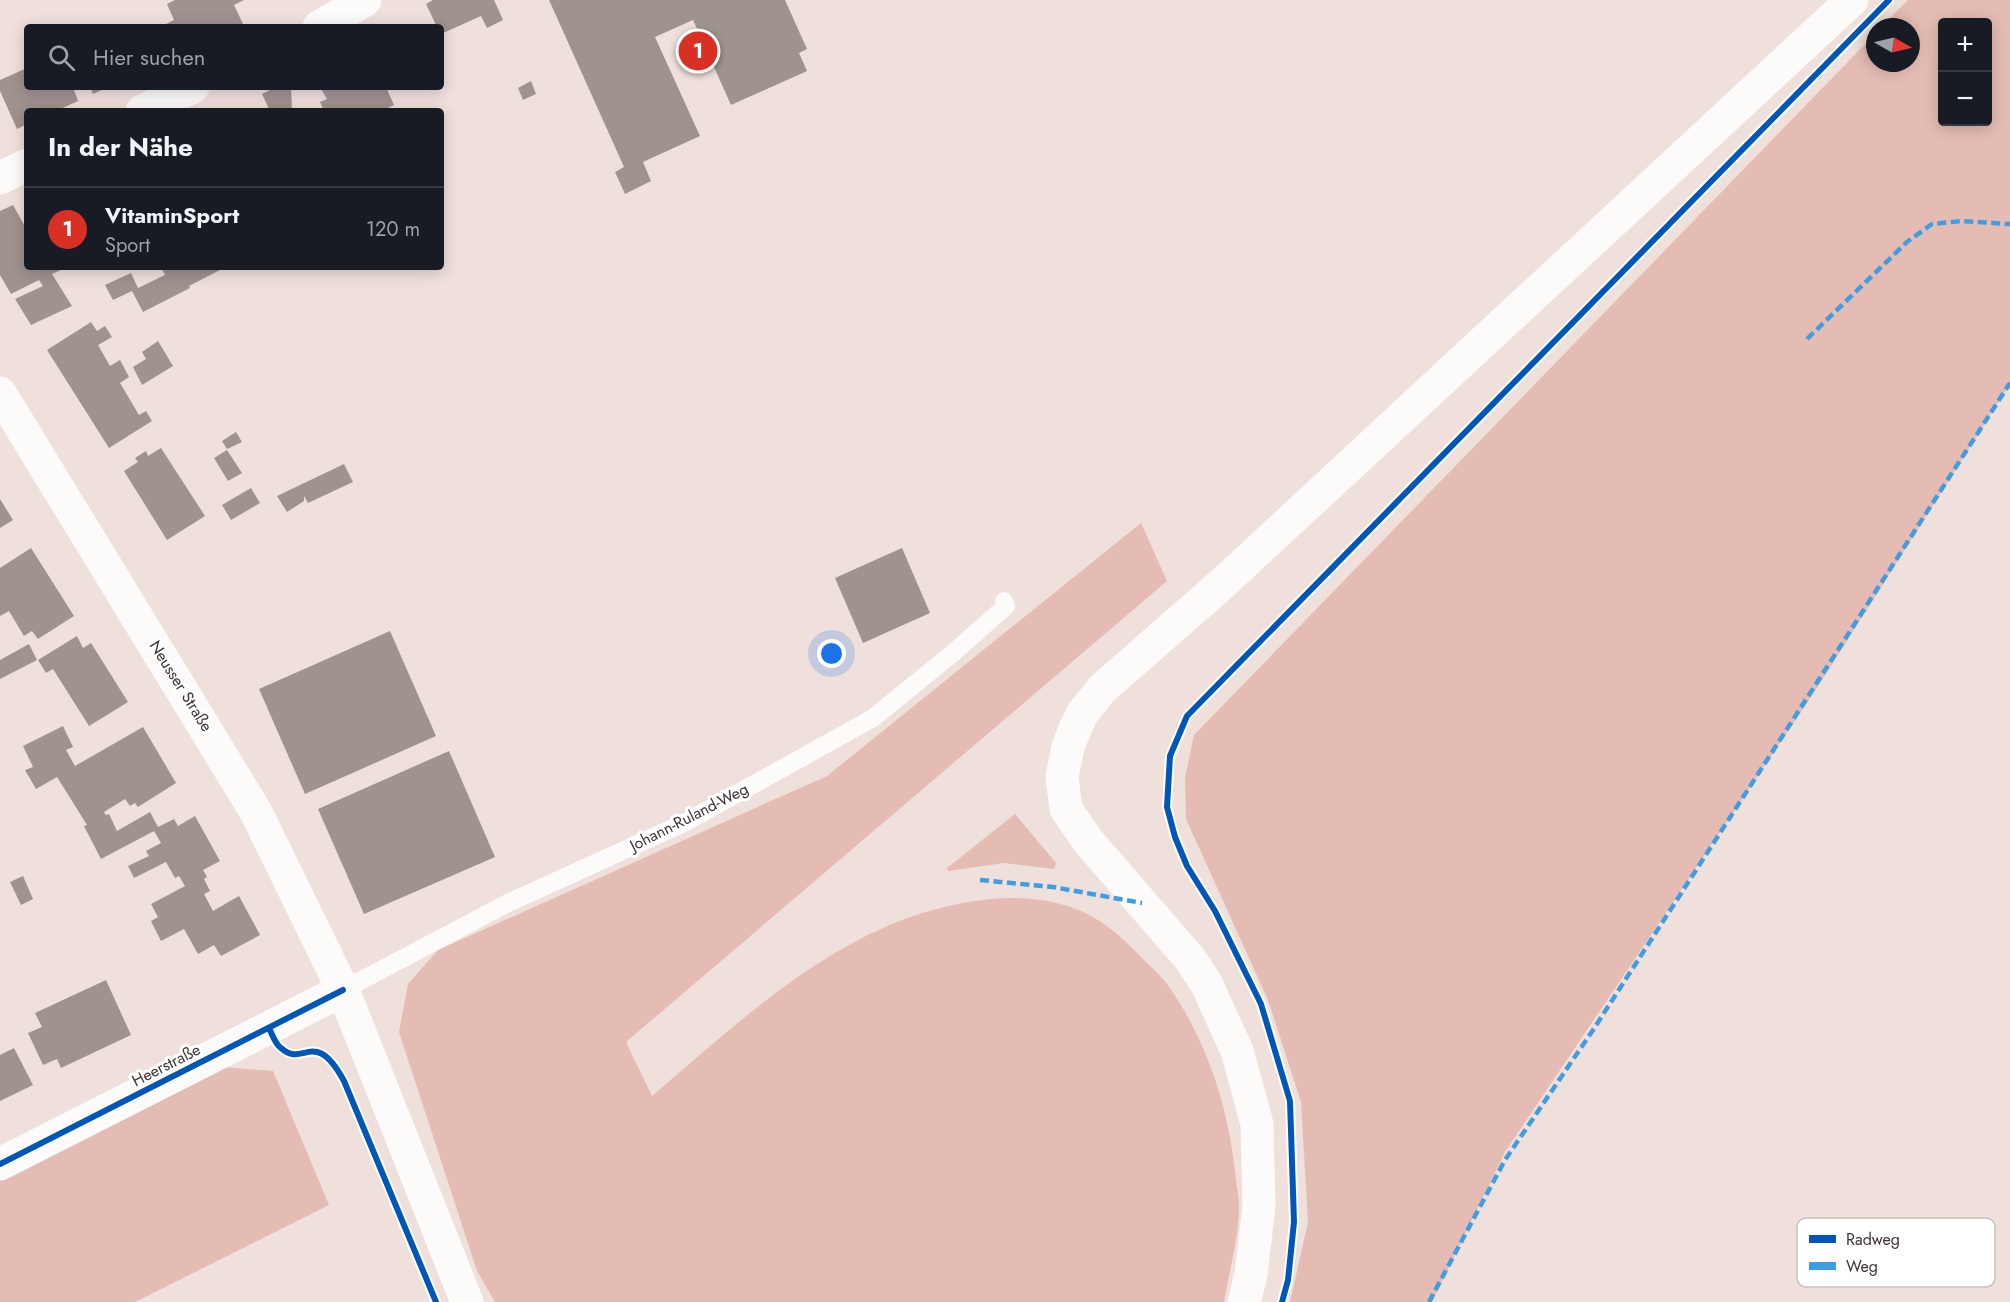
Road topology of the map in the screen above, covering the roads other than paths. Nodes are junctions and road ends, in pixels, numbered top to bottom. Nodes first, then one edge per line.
1 (365, 0) edge
2 (1852, 0) edge
3 (324, 24) edge
4 (187, 90) edge
5 (148, 108) edge
6 (24, 166) edge
7 (0, 178) edge
8 (0, 393) edge
9 (1004, 601) dead end
10 (343, 990) junction
11 (0, 1164) edge
12 (467, 1302) edge
13 (1244, 1302) edge

1 - 3 main road
2 - 13 main road
4 - 5 main road
6 - 7 main road
8 - 10 main road, Neusser Straße
9 - 10 lane, Johann-Ruland-Weg
10 - 11 main road, Heerstraße
10 - 12 main road, Neusser Straße

